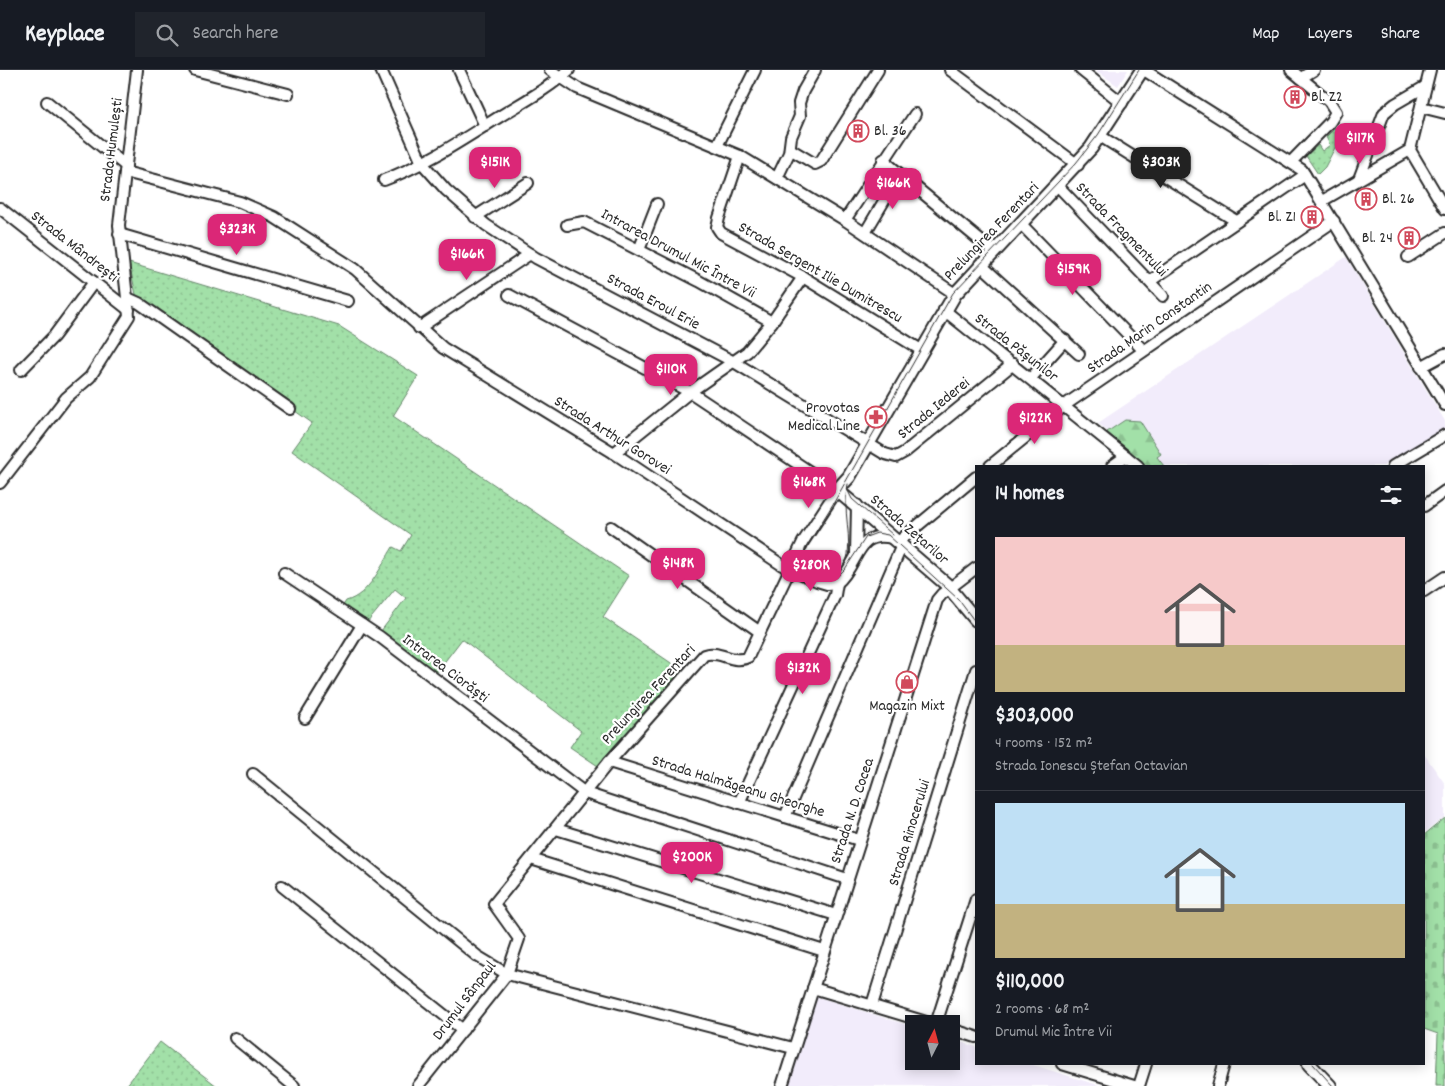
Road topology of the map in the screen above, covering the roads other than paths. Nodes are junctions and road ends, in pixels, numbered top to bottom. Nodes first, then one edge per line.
1 (137, 70) edge
2 (195, 70) edge
3 (381, 70) edge
4 (458, 70) edge
5 (550, 70) edge
6 (569, 70) edge
7 (755, 70) edge
8 (815, 70) edge
9 (878, 70) edge
10 (950, 70) edge
11 (1081, 70) edge
12 (1143, 70) edge
13 (1291, 70) edge
14 (1314, 70) edge
15 (1430, 70) edge
16 (560, 78) junction
17 (1301, 78) junction
18 (1426, 86) junction
19 (288, 94) dead end
20 (47, 102) dead end
21 (1122, 103) junction
22 (1422, 107) junction
23 (1445, 113) edge
24 (915, 114) dead end
25 (485, 126) junction
26 (1100, 136) junction
27 (717, 146) junction
28 (790, 149) junction
29 (1410, 150) junction
30 (740, 156) junction
31 (883, 160) junction
32 (1292, 162) junction
33 (422, 163) junction
34 (1078, 165) junction
35 (126, 169) junction
36 (900, 174) junction
37 (1305, 175) junction
38 (777, 178) junction
39 (1359, 179) junction
40 (384, 180) dead end
41 (528, 183) dead end
42 (1058, 186) junction
43 (1322, 201) junction
44 (657, 204) dead end
45 (0, 208) edge
46 (1445, 209) edge
47 (475, 217) junction
48 (845, 220) junction
49 (1236, 221) junction
50 (1334, 221) junction
51 (1021, 224) junction
52 (568, 225) dead end
53 (865, 233) junction
54 (1445, 233) edge
55 (119, 234) junction
56 (639, 250) junction
57 (994, 252) junction
58 (530, 254) junction
59 (1408, 257) dead end
60 (980, 264) junction
61 (803, 277) junction
62 (1150, 281) junction
63 (94, 282) junction
64 (955, 294) junction
65 (509, 296) dead end
66 (1163, 296) dead end
67 (128, 298) junction
68 (348, 301) dead end
69 (129, 310) junction
70 (944, 310) junction
71 (772, 322) junction
72 (419, 328) junction
73 (1065, 340) junction
74 (922, 350) junction
75 (1143, 350) junction
76 (1080, 354) dead end
77 (1445, 354) edge
78 (734, 362) junction
79 (1013, 364) junction
80 (1422, 367) junction
81 (21, 370) dead end
82 (1031, 378) junction
83 (690, 392) junction
84 (1064, 405) junction
85 (1445, 405) edge
86 (290, 409) dead end
87 (1445, 435) edge
88 (869, 444) junction
89 (614, 453) junction
90 (1126, 456) junction
91 (991, 465) edge
92 (1113, 465) edge
93 (1137, 465) edge
94 (1395, 465) edge
95 (849, 477) junction
96 (975, 478) edge
97 (0, 483) edge
98 (837, 490) junction
99 (1445, 491) edge
100 (856, 505) junction
101 (1425, 505) edge
102 (612, 527) dead end
103 (898, 542) junction
104 (856, 555) junction
105 (790, 569) junction
106 (975, 569) edge
107 (284, 573) dead end
108 (1445, 577) edge
109 (837, 583) junction
110 (949, 588) junction
111 (1425, 590) edge
112 (975, 619) edge
113 (362, 625) junction
114 (760, 632) junction
115 (975, 673) edge
116 (306, 718) dead end
117 (609, 762) junction
118 (253, 774) dead end
119 (585, 793) junction
120 (738, 803) junction
121 (785, 817) junction
122 (556, 829) junction
123 (859, 840) junction
124 (531, 859) junction
125 (847, 879) junction
126 (282, 886) dead end
127 (975, 902) edge
128 (494, 904) joint
129 (836, 915) junction
130 (824, 951) junction
131 (507, 974) junction
132 (813, 988) junction
133 (872, 1005) junction
134 (905, 1015) edge
135 (937, 1015) edge
136 (463, 1030) junction
137 (960, 1032) edge
138 (975, 1037) edge
139 (235, 1038) dead end
140 (794, 1048) junction
141 (1146, 1065) edge
142 (1224, 1065) edge
143 (1311, 1065) edge
144 (1079, 1066) edge
145 (294, 1086) edge
146 (418, 1086) edge
147 (782, 1086) edge
148 (1134, 1086) edge
149 (1139, 1086) edge
150 (1218, 1086) edge
151 (1330, 1086) edge

1 - 35 street, Strada Humulești
2 - 19 street
3 - 33 street, Strada Eroul Erie
4 - 25 street
5 - 16 street
6 - 16 street
7 - 27 street
8 - 28 street
9 - 28 street
10 - 34 street
11 - 21 street
12 - 21 main road, Prelungirea Ferentari
12 - 32 street
13 - 17 street
14 - 17 street
15 - 18 street
16 - 25 street
16 - 27 street
17 - 32 street
18 - 22 street
18 - 39 street
20 - 35 street
21 - 26 main road, Prelungirea Ferentari
22 - 23 street
22 - 29 street
24 - 31 street
25 - 33 street
26 - 34 main road, Prelungirea Ferentari
26 - 49 street
27 - 30 street
28 - 38 street
29 - 39 street
29 - 46 street
30 - 38 street
30 - 61 street, Strada Sergent Ilie Dumitrescu
31 - 36 street
31 - 48 street
32 - 37 street
33 - 40 street
33 - 47 street, Strada Eroul Erie
34 - 42 main road, Prelungirea Ferentari
35 - 55 street, Strada Humulești
35 - 72 street, Strada Arthur Gorovei
36 - 53 street
36 - 57 street
37 - 43 street
37 - 49 street
38 - 48 street
39 - 43 street
41 - 47 street
42 - 51 main road, Prelungirea Ferentari
42 - 62 street, Strada Fragmentului
43 - 50 street
44 - 56 street
45 - 63 street, Strada Mândrești
47 - 58 street, Strada Eroul Erie
48 - 53 street
49 - 62 street
50 - 75 street, Strada Marin Constantin
50 - 80 street
51 - 57 main road, Prelungirea Ferentari
51 - 75 street
52 - 56 street, Intrarea Drumul Mic Între Vii
53 - 64 street
54 - 59 street
55 - 67 street, Strada Humulești
55 - 68 street
56 - 71 street, Intrarea Drumul Mic Între Vii
57 - 60 main road, Prelungirea Ferentari
58 - 72 street
58 - 78 street, Strada Eroul Erie
60 - 64 main road, Prelungirea Ferentari
60 - 73 street
61 - 71 street
61 - 74 street, Strada Sergent Ilie Dumitrescu
62 - 66 street, Strada Fragmentului
63 - 69 street, Strada Mândrești
63 - 81 street
64 - 70 main road, Prelungirea Ferentari
65 - 83 street
67 - 69 street, Strada Humulești
67 - 86 street
69 - 97 street, Strada Humulești
70 - 74 main road, Prelungirea Ferentari
70 - 79 street, Strada Pășunilor
71 - 78 street
72 - 89 street, Strada Arthur Gorovei
73 - 76 street
73 - 82 street
74 - 88 main road, Prelungirea Ferentari
75 - 84 street, Strada Marin Constantin
77 - 80 street
78 - 83 street
78 - 88 street, Strada Eroul Erie
79 - 82 street, Strada Pășunilor
79 - 88 street, Strada Iederei
80 - 85 street
82 - 84 street, Strada Pășunilor
83 - 89 street
83 - 98 street
84 - 90 street, Strada Pășunilor
84 - 91 street, Strada Marin Constantin
87 - 94 street
88 - 95 main road, Prelungirea Ferentari
89 - 105 street, Strada Arthur Gorovei
90 - 92 street
90 - 93 street, Strada Pășunilor
95 - 98 main road, Prelungirea Ferentari
95 - 100 main road
96 - 103 street
98 - 100 main road, Strada Zețarilor
98 - 105 street, Prelungirea Ferentari
99 - 101 street
100 - 103 main road, Strada Zețarilor
100 - 104 street
102 - 114 street
103 - 104 street
103 - 110 main road, Strada Zețarilor
103 - 121 street
104 - 109 street
105 - 109 street, Strada Arthur Gorovei
105 - 114 street, Prelungirea Ferentari
106 - 110 street, Strada N. D. Cocea
107 - 113 street, Intrarea Ciorăști
108 - 111 street
109 - 120 street
110 - 112 main road, Strada Zețarilor
110 - 123 street, Strada N. D. Cocea
113 - 116 street
113 - 119 street, Intrarea Ciorăști
114 - 117 street, Prelungirea Ferentari
115 - 133 street, Strada Rinocerului
117 - 119 street, Prelungirea Ferentari
117 - 120 street, Strada Halmăgeanu Gheorghe
118 - 131 street
119 - 122 street, Prelungirea Ferentari
119 - 125 street, Intrarea Ciorăști
120 - 121 street, Strada Halmăgeanu Gheorghe
121 - 123 street, Strada Halmăgeanu Gheorghe
122 - 124 street, Prelungirea Ferentari
122 - 129 street
123 - 125 street, Strada N. D. Cocea
124 - 128 street, Prelungirea Ferentari
124 - 130 street
125 - 129 street, Strada N. D. Cocea
126 - 136 street
127 - 135 street
128 - 131 street, Drumul Sânpaul
129 - 130 street, Strada N. D. Cocea
130 - 132 street, Strada N. D. Cocea
131 - 136 street, Drumul Sânpaul
131 - 140 street
132 - 133 street
132 - 140 street, Strada N. D. Cocea
133 - 134 street
136 - 146 street, Drumul Sânpaul
137 - 138 street
139 - 145 street
140 - 147 street, Strada N. D. Cocea
141 - 149 street
142 - 150 street
143 - 151 main road
144 - 148 street

